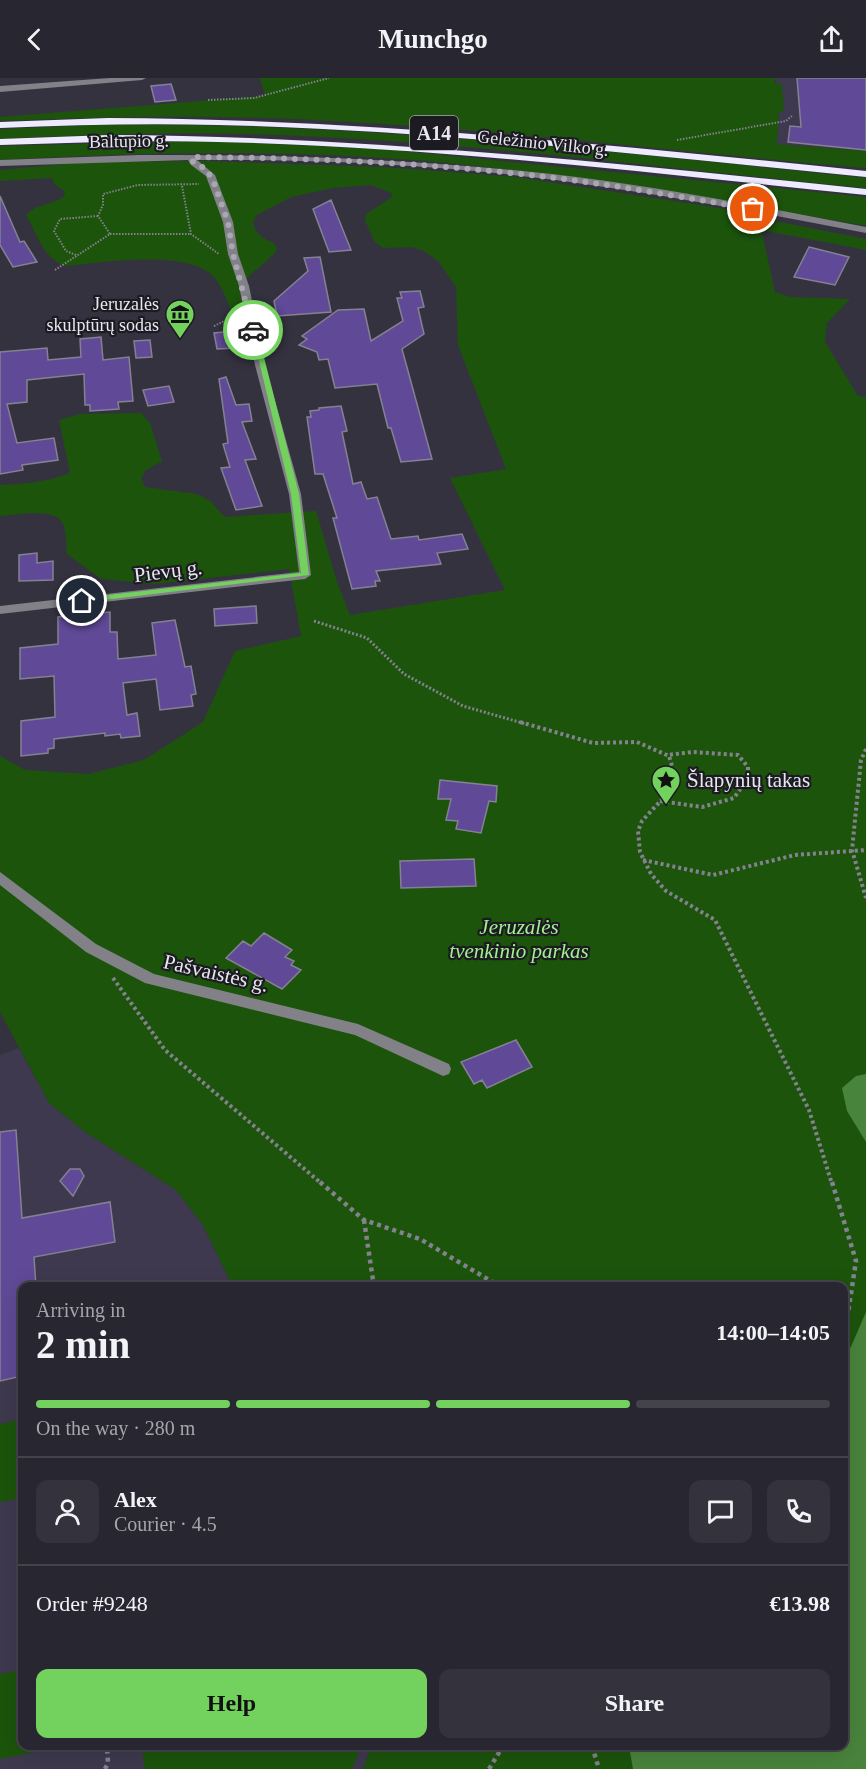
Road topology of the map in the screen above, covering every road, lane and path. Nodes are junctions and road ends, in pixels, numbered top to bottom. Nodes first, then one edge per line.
1 (142, 78) edge
2 (329, 78) edge
3 (0, 89) edge
4 (208, 100) dead end
5 (794, 115) dead end
6 (786, 121) dead end
7 (0, 126) edge
8 (0, 142) edge
9 (192, 157) junction
10 (0, 163) edge
11 (866, 174) edge
12 (214, 183) junction
13 (182, 186) junction
14 (866, 192) edge
15 (98, 216) junction
16 (866, 230) edge
17 (110, 234) junction
18 (191, 234) junction
19 (77, 255) junction
20 (220, 255) dead end
21 (56, 270) dead end
22 (250, 314) junction
23 (214, 326) dead end
24 (0, 610) edge
25 (314, 621) dead end
26 (866, 749) edge
27 (666, 755) junction
28 (660, 801) junction
29 (852, 850) junction
30 (866, 850) edge
31 (643, 860) junction
32 (0, 877) edge
33 (866, 898) edge
34 (111, 976) dead end
35 (443, 1069) dead end
36 (364, 1220) junction
37 (373, 1282) edge
38 (493, 1282) edge
39 (848, 1313) edge
40 (107, 1750) edge
41 (501, 1750) edge
42 (593, 1750) edge
43 (107, 1767) edge
44 (489, 1769) edge
45 (599, 1769) edge

1 - 3 street
2 - 4 path
5 - 6 path
7 - 11 highway, Geležinio Vilko g. / A14
8 - 14 highway, Geležinio Vilko g. / A14
9 - 10 street, Baltupio g.
9 - 12 street
9 - 16 street, Baltupio g.
12 - 13 path
12 - 22 street
13 - 15 path
13 - 18 path
15 - 17 path
15 - 19 path
17 - 18 path
17 - 19 path
18 - 20 path
19 - 21 path
22 - 23 path
22 - 24 street, Pievų g.
25 - 27 path
26 - 29 path
27 - 28 path
27 - 28 path
28 - 31 path
29 - 30 path
29 - 31 path
29 - 33 path
31 - 39 path
32 - 35 street, Pašvaistės g.
34 - 36 path
36 - 37 path
36 - 38 path
40 - 43 path
41 - 44 path
42 - 45 path

